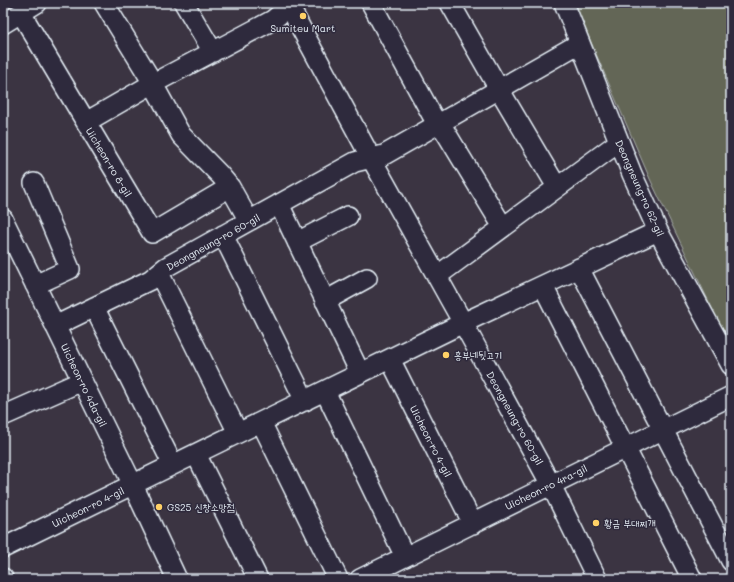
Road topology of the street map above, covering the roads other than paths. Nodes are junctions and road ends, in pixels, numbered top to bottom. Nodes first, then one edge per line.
1 (104, 3) edge
2 (184, 3) edge
3 (371, 3) edge
4 (450, 3) edge
5 (564, 3) edge
6 (289, 4) edge
7 (29, 7) edge
8 (3, 24) edge
9 (580, 43) junction
10 (213, 52) junction
11 (152, 84) junction
12 (498, 89) junction
13 (86, 122) junction
14 (440, 123) junction
15 (619, 142) junction
16 (371, 158) junction
17 (34, 183) dead end
18 (230, 187) junction
19 (558, 187) junction
20 (279, 204) junction
21 (348, 216) dead end
22 (3, 219) edge
23 (249, 221) junction
24 (502, 227) junction
25 (658, 231) junction
26 (223, 236) junction
27 (297, 242) junction
28 (579, 268) junction
29 (159, 272) junction
30 (436, 276) junction
31 (366, 278) dead end
32 (35, 285) junction
33 (543, 286) junction
34 (325, 301) junction
35 (94, 307) junction
36 (463, 323) junction
37 (55, 326) junction
38 (390, 359) junction
39 (731, 365) edge
40 (360, 373) junction
41 (82, 381) junction
42 (325, 391) junction
43 (731, 396) edge
44 (305, 401) junction
45 (3, 416) edge
46 (261, 422) junction
47 (663, 430) junction
48 (238, 433) junction
49 (626, 448) junction
50 (196, 454) junction
51 (173, 465) junction
52 (133, 485) junction
53 (551, 485) junction
54 (473, 524) junction
55 (3, 548) edge
56 (405, 557) junction
57 (731, 561) edge
58 (177, 579) edge
59 (258, 579) edge
60 (338, 579) edge
61 (360, 579) edge
62 (597, 579) edge
63 (692, 579) edge

1 - 11 street
2 - 10 street
3 - 14 street
4 - 12 street
5 - 9 street, Deongneung-ro 62-gil
6 - 10 street, Deongneung-ro 60-gil
6 - 16 street, Deongneung-ro 60-gil
7 - 8 street, Uicheon-ro 8-gil
7 - 13 street, Uicheon-ro 8-gil
9 - 12 street, Deongneung-ro 60-gil
9 - 15 street, Deongneung-ro 62-gil
10 - 11 street, Deongneung-ro 60-gil
11 - 13 street, Deongneung-ro 60-gil
11 - 18 street
12 - 14 street, Deongneung-ro 60-gil
12 - 19 street
13 - 18 street, Uicheon-ro 8-gil
14 - 16 street, Deongneung-ro 60-gil
14 - 24 street
15 - 19 street
15 - 25 street, Deongneung-ro 62-gil
16 - 20 street, Deongneung-ro 60-gil
16 - 30 street, Deongneung-ro 60-gil
17 - 32 street
18 - 23 street
19 - 24 street
20 - 23 street, Deongneung-ro 60-gil
20 - 27 street
21 - 27 street
22 - 32 street, Uicheon-ro 4da-gil
23 - 26 street, Deongneung-ro 60-gil
24 - 30 street
25 - 28 street
25 - 39 street, Deongneung-ro 62-gil
26 - 29 street, Deongneung-ro 60-gil
26 - 44 street
27 - 34 street
28 - 33 street
28 - 47 street
29 - 35 street, Deongneung-ro 60-gil
29 - 48 street
30 - 36 street, Deongneung-ro 60-gil
31 - 34 street
32 - 37 street, Uicheon-ro 4da-gil
33 - 36 street
33 - 49 street
34 - 40 street
35 - 37 street, Deongneung-ro 60-gil
35 - 51 street
36 - 38 street, Uicheon-ro 4-gil
36 - 53 street, Deongneung-ro 60-gil
37 - 41 street, Uicheon-ro 4da-gil
38 - 40 street, Uicheon-ro 4-gil
38 - 54 street, Uicheon-ro 4-gil
40 - 42 street, Uicheon-ro 4-gil
41 - 45 street
41 - 52 street, Uicheon-ro 4da-gil
42 - 44 street, Uicheon-ro 4-gil
42 - 56 street
43 - 47 street, Uicheon-ro 4ra-gil
44 - 46 street, Uicheon-ro 4-gil
46 - 48 street, Uicheon-ro 4-gil
46 - 60 street
47 - 49 street, Uicheon-ro 4ra-gil
47 - 57 street
48 - 50 street, Uicheon-ro 4-gil
49 - 53 street, Uicheon-ro 4ra-gil
49 - 63 street
50 - 51 street, Uicheon-ro 4-gil
50 - 59 street
51 - 52 street, Uicheon-ro 4-gil
52 - 55 street, Uicheon-ro 4-gil
52 - 58 street
53 - 54 street, Uicheon-ro 4ra-gil
53 - 62 street, Deongneung-ro 60-gil
54 - 56 street, Uicheon-ro 4ra-gil
56 - 61 street, Uicheon-ro 4ra-gil

